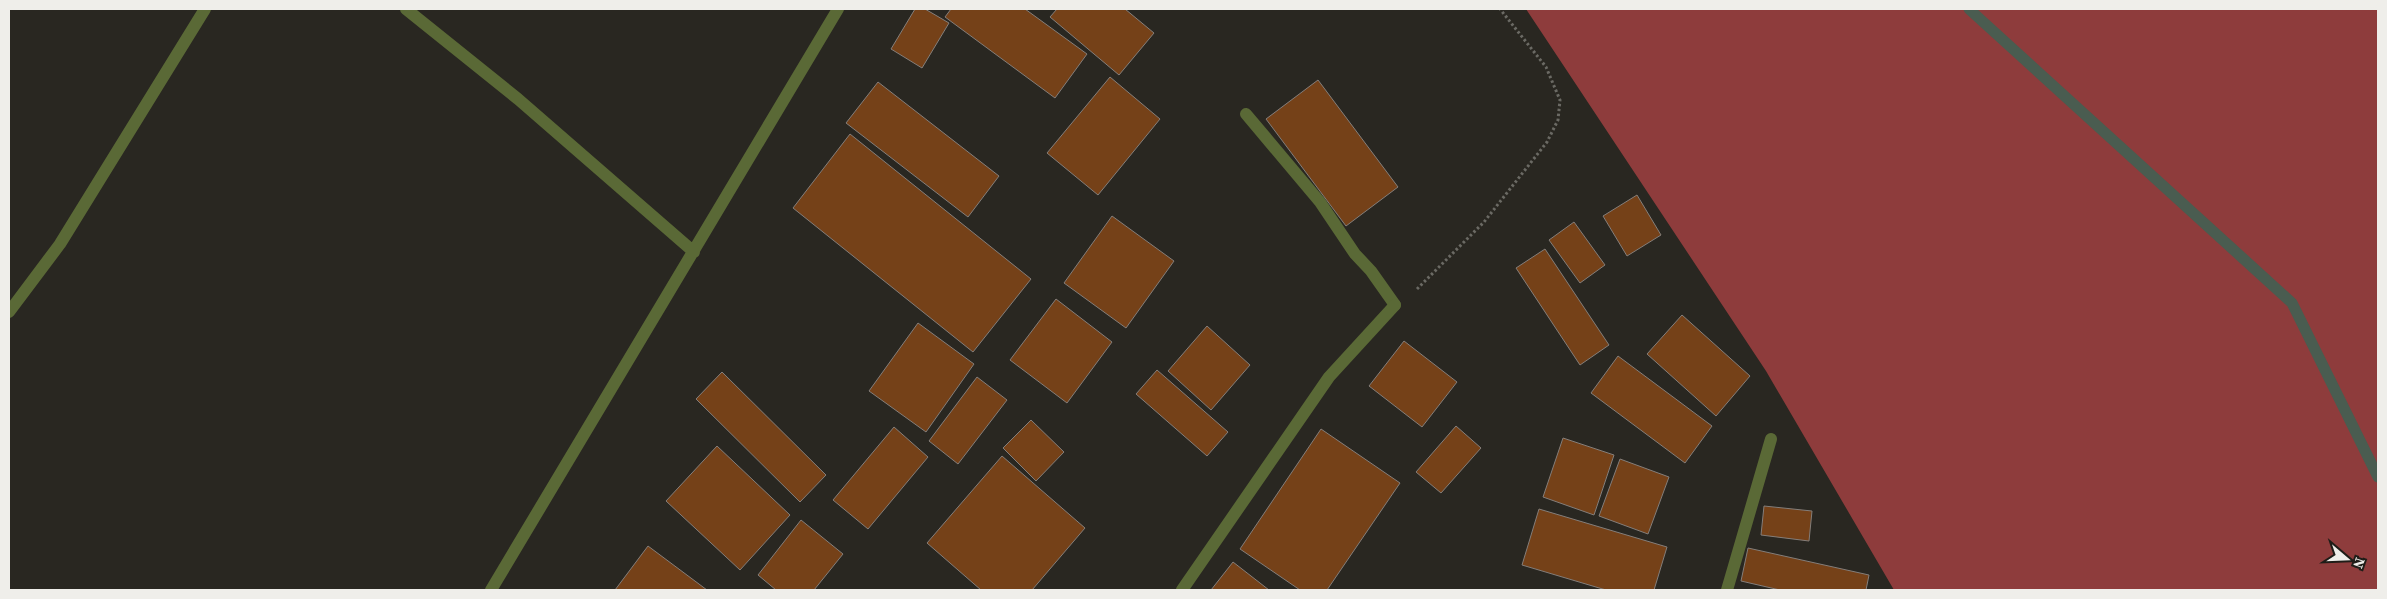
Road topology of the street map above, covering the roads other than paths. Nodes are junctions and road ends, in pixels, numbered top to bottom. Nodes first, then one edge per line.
1 (205, 9) edge
2 (406, 9) edge
3 (838, 9) edge
4 (1246, 114) dead end
5 (694, 252) junction
6 (9, 312) edge
7 (1771, 439) dead end
8 (490, 590) edge
9 (1182, 590) edge
10 (1727, 590) edge

1 - 6 street
2 - 5 street
3 - 5 street
4 - 9 street
5 - 8 street
7 - 10 street

